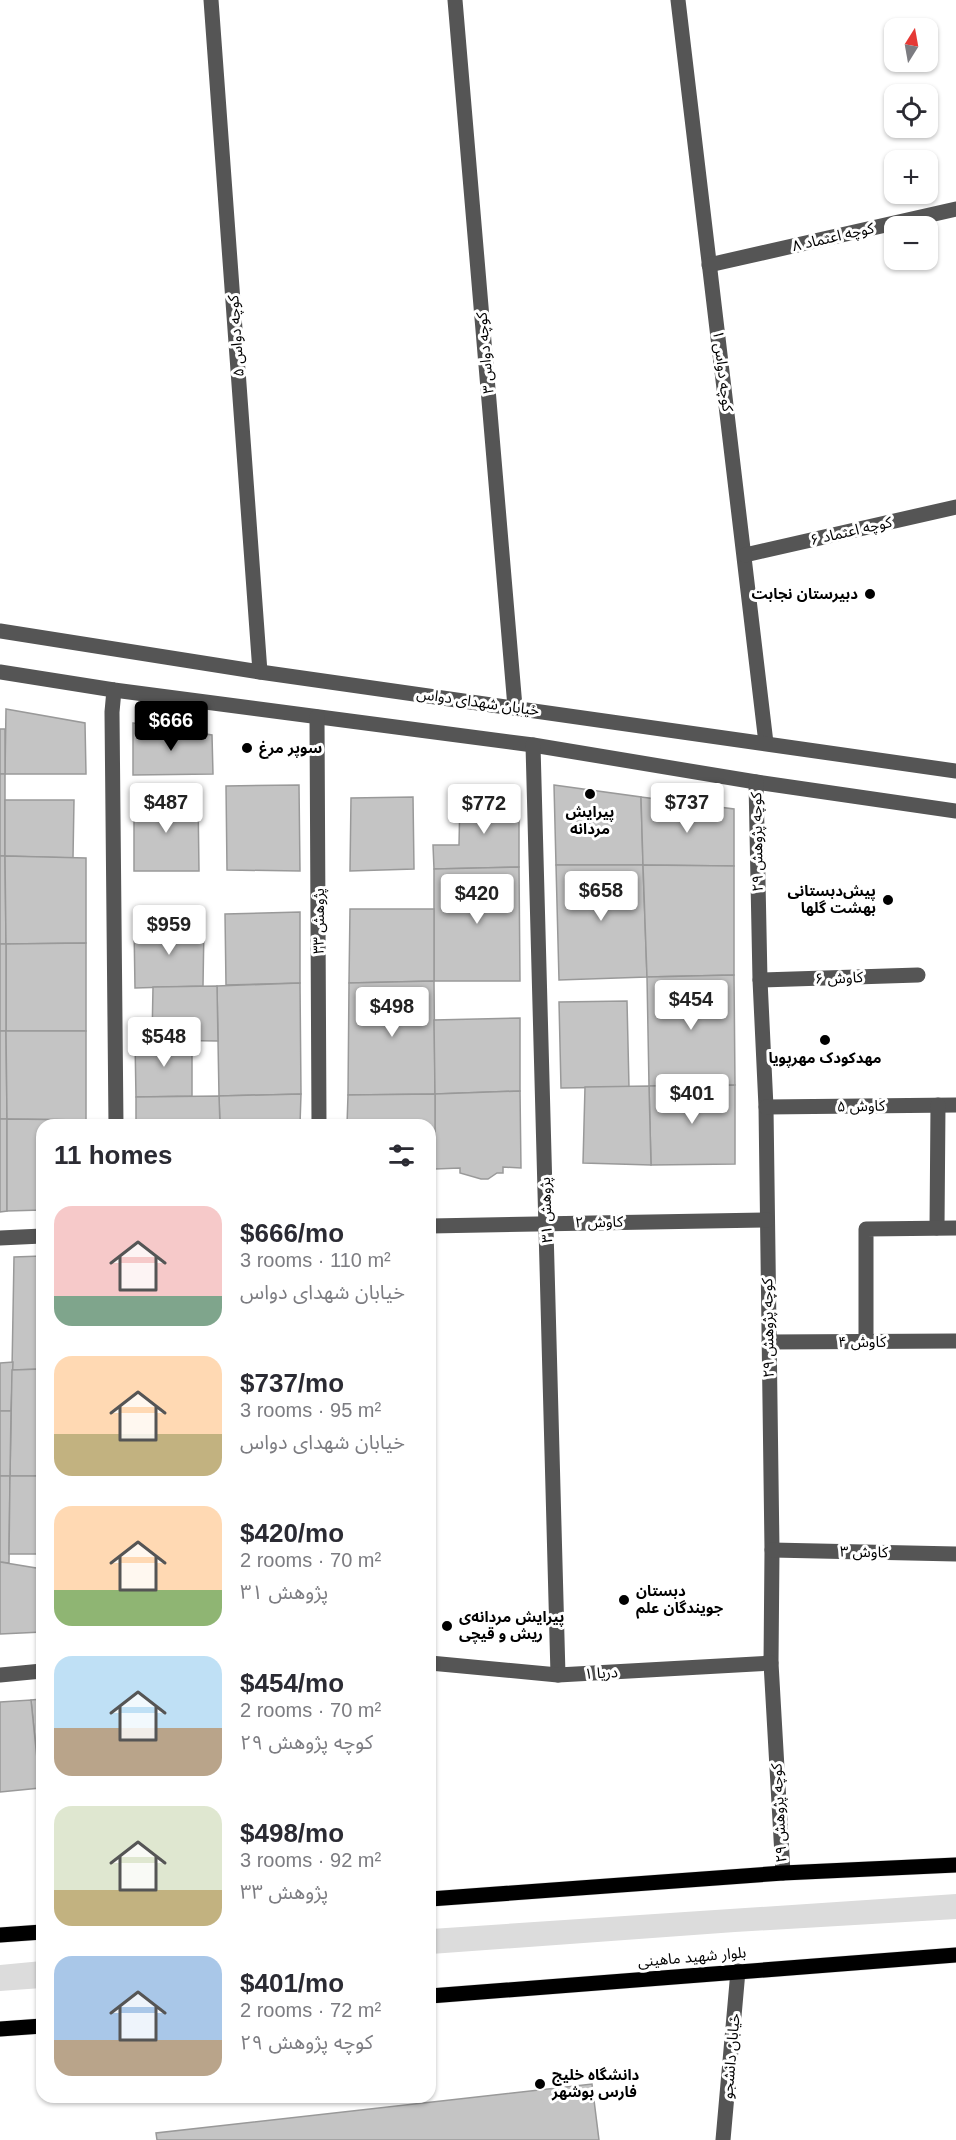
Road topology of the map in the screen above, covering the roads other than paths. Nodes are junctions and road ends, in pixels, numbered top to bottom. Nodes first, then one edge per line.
1 (211, 0) edge
2 (455, 0) edge
3 (678, 0) edge
4 (956, 209) edge
5 (709, 265) junction
6 (956, 507) edge
7 (746, 555) junction
8 (0, 631) edge
9 (0, 672) edge
10 (260, 672) junction
11 (114, 690) junction
12 (515, 707) junction
13 (318, 717) junction
14 (766, 743) junction
15 (533, 745) junction
16 (956, 771) edge
17 (756, 782) junction
18 (956, 811) edge
19 (918, 975) dead end
20 (760, 980) junction
21 (939, 1105) junction
22 (956, 1105) edge
23 (766, 1107) junction
24 (116, 1119) edge
25 (319, 1119) edge
26 (767, 1220) junction
27 (546, 1223) junction
28 (436, 1226) edge
29 (938, 1228) junction
30 (956, 1228) edge
31 (36, 1236) edge
32 (0, 1238) edge
33 (956, 1341) edge
34 (769, 1342) junction
35 (866, 1342) junction
36 (772, 1550) junction
37 (956, 1554) edge
38 (436, 1664) edge
39 (771, 1664) junction
40 (36, 1672) edge
41 (0, 1675) edge
42 (558, 1675) junction
43 (956, 1865) edge
44 (783, 1873) junction
45 (436, 1899) edge
46 (36, 1932) edge
47 (0, 1935) edge
48 (956, 1954) edge
49 (738, 1971) junction
50 (436, 1996) edge
51 (36, 2026) edge
52 (0, 2029) edge
53 (723, 2140) edge

1 - 10 street, کوچه دواس ۵
2 - 12 street, کوچه دواس ۳
3 - 5 street, کوچه دواس ۱
4 - 5 street, کوچه اعتماد ۸
5 - 7 street, کوچه دواس ۱
6 - 7 street, کوچه اعتماد ۶
7 - 14 street, کوچه دواس ۱
8 - 10 street, خیابان شهدای دواس
9 - 11 street
10 - 12 street, خیابان شهدای دواس
11 - 13 street
11 - 24 street
12 - 14 street, خیابان شهدای دواس
13 - 15 street
13 - 25 street, پژوهش ۳۳
14 - 16 street, خیابان شهدای دواس
15 - 17 street
15 - 27 street, پژوهش ۳۱
17 - 18 street
17 - 20 street, کوچه پژوهش ۲۹
19 - 20 street, کاوش ۶
20 - 23 street, کوچه پژوهش ۲۹
21 - 22 street, کاوش ۵
21 - 23 street, کاوش ۵
21 - 29 street
23 - 26 street, کوچه پژوهش ۲۹
26 - 27 street, کاوش ۲
26 - 34 street, کوچه پژوهش ۲۹
27 - 28 street, کاوش ۲
27 - 42 street, پژوهش ۳۱
29 - 30 street
29 - 35 street
31 - 32 street
33 - 35 street, کاوش ۴
34 - 35 street, کاوش ۴
34 - 36 street, کوچه پژوهش ۲۹
36 - 37 street, کاوش ۳
36 - 39 street, کوچه پژوهش ۲۹
38 - 42 street, دریا ۱
39 - 42 street, دریا ۱
39 - 44 street, کوچه پژوهش ۲۹
40 - 41 street
43 - 44 main road
44 - 45 main road
46 - 47 main road
48 - 49 main road, بلوار شهید ماهینی
49 - 50 main road, بلوار شهید ماهینی
49 - 53 street, خیابان دانشجو
51 - 52 main road

